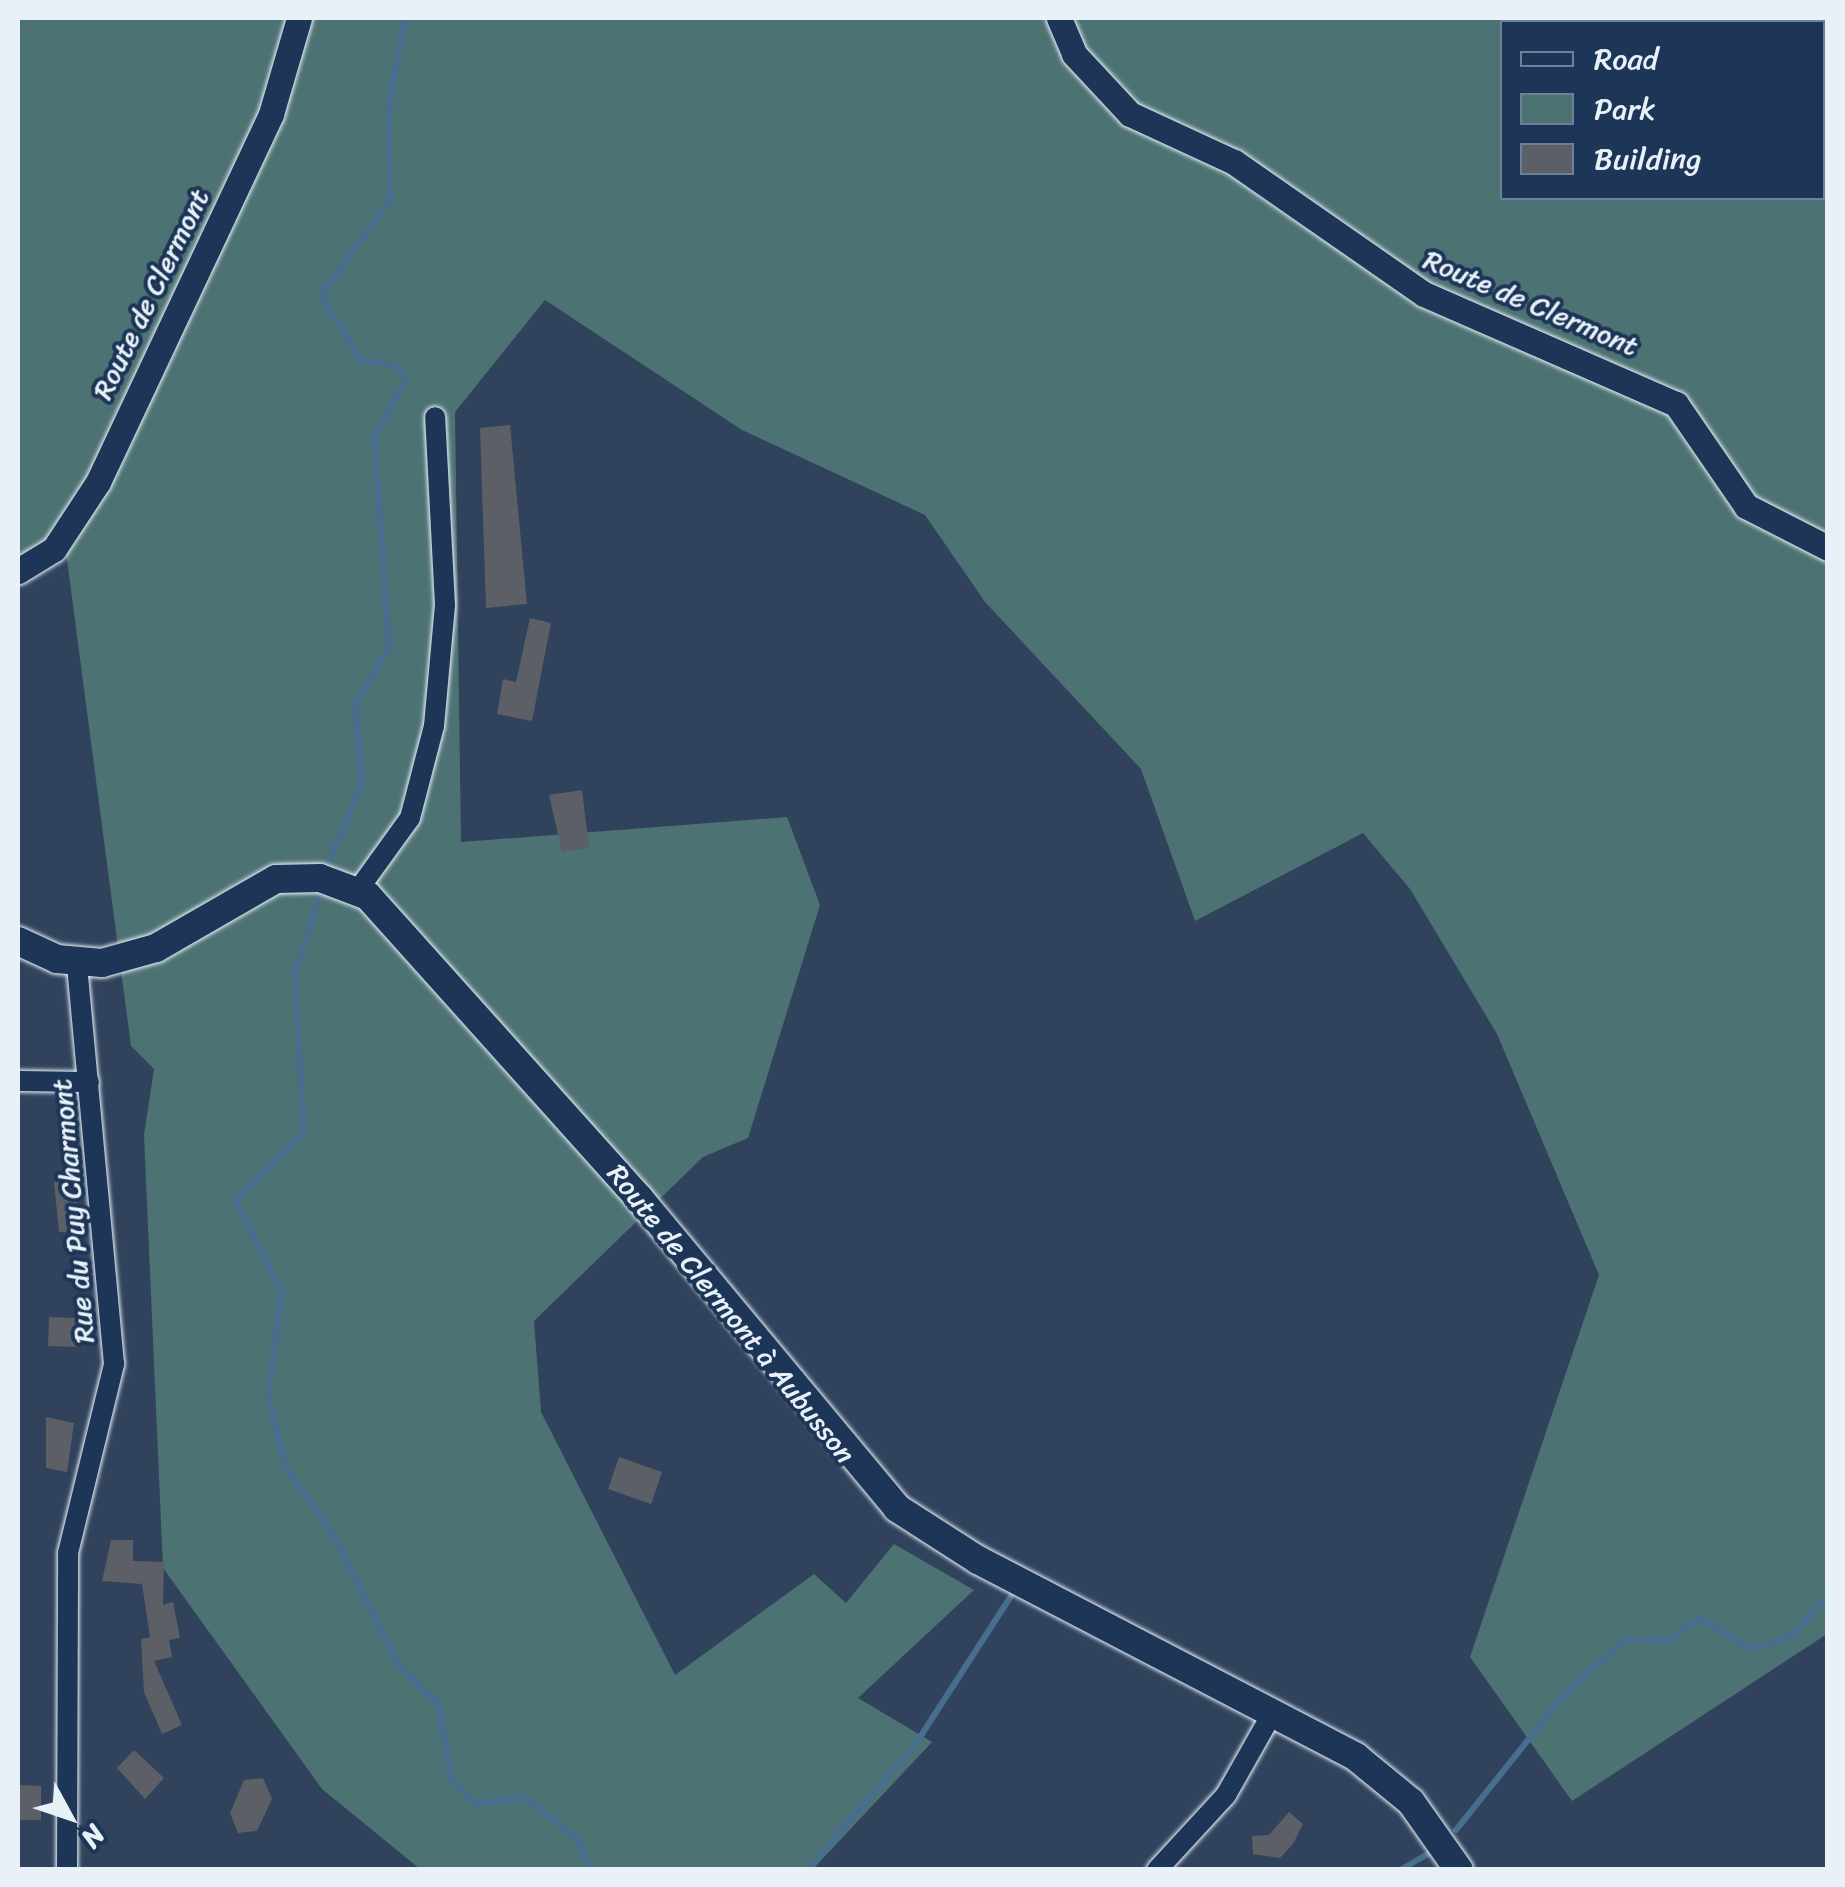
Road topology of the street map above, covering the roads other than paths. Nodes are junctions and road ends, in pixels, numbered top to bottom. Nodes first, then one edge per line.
1 (300, 18) edge
2 (1059, 18) edge
3 (436, 417) dead end
4 (1828, 548) edge
5 (18, 571) edge
6 (358, 890) junction
7 (18, 941) edge
8 (77, 962) junction
9 (18, 1082) edge
10 (89, 1082) junction
11 (1273, 1712) junction
12 (67, 1870) edge
13 (1158, 1870) edge
14 (1459, 1870) edge

1 - 5 street, Route de Clermont
2 - 4 street, Route de Clermont
3 - 6 street
6 - 8 main road
6 - 11 main road, Route de Clermont à Aubusson
7 - 8 main road
8 - 10 street, Rue du Puy Charmont
9 - 10 street
10 - 12 street, Rue du Puy Charmont
11 - 13 street
11 - 14 main road, Route de Clermont à Aubusson

